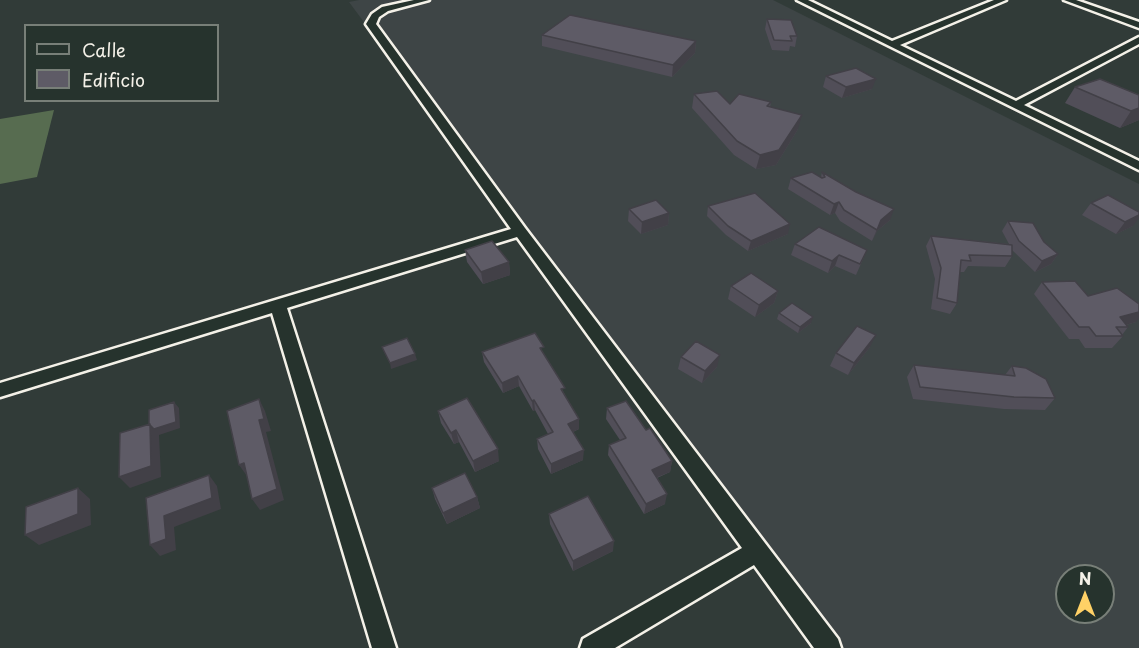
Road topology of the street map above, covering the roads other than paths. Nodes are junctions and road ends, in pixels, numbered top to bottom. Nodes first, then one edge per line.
1 (424, 0) edge
2 (801, 0) edge
3 (1002, 0) edge
4 (1068, 0) edge
5 (1139, 25) edge
6 (1139, 40) edge
7 (893, 44) junction
8 (1017, 105) junction
9 (1139, 166) edge
10 (520, 231) junction
11 (278, 305) junction
12 (0, 390) edge
13 (757, 551) junction
14 (384, 648) edge
15 (592, 648) edge
16 (829, 648) edge

1 - 10 street
2 - 7 street
3 - 7 street
4 - 5 street
6 - 8 street
7 - 8 street
8 - 9 street
10 - 11 street
10 - 13 street
11 - 12 street
11 - 14 street
13 - 15 street
13 - 16 street

